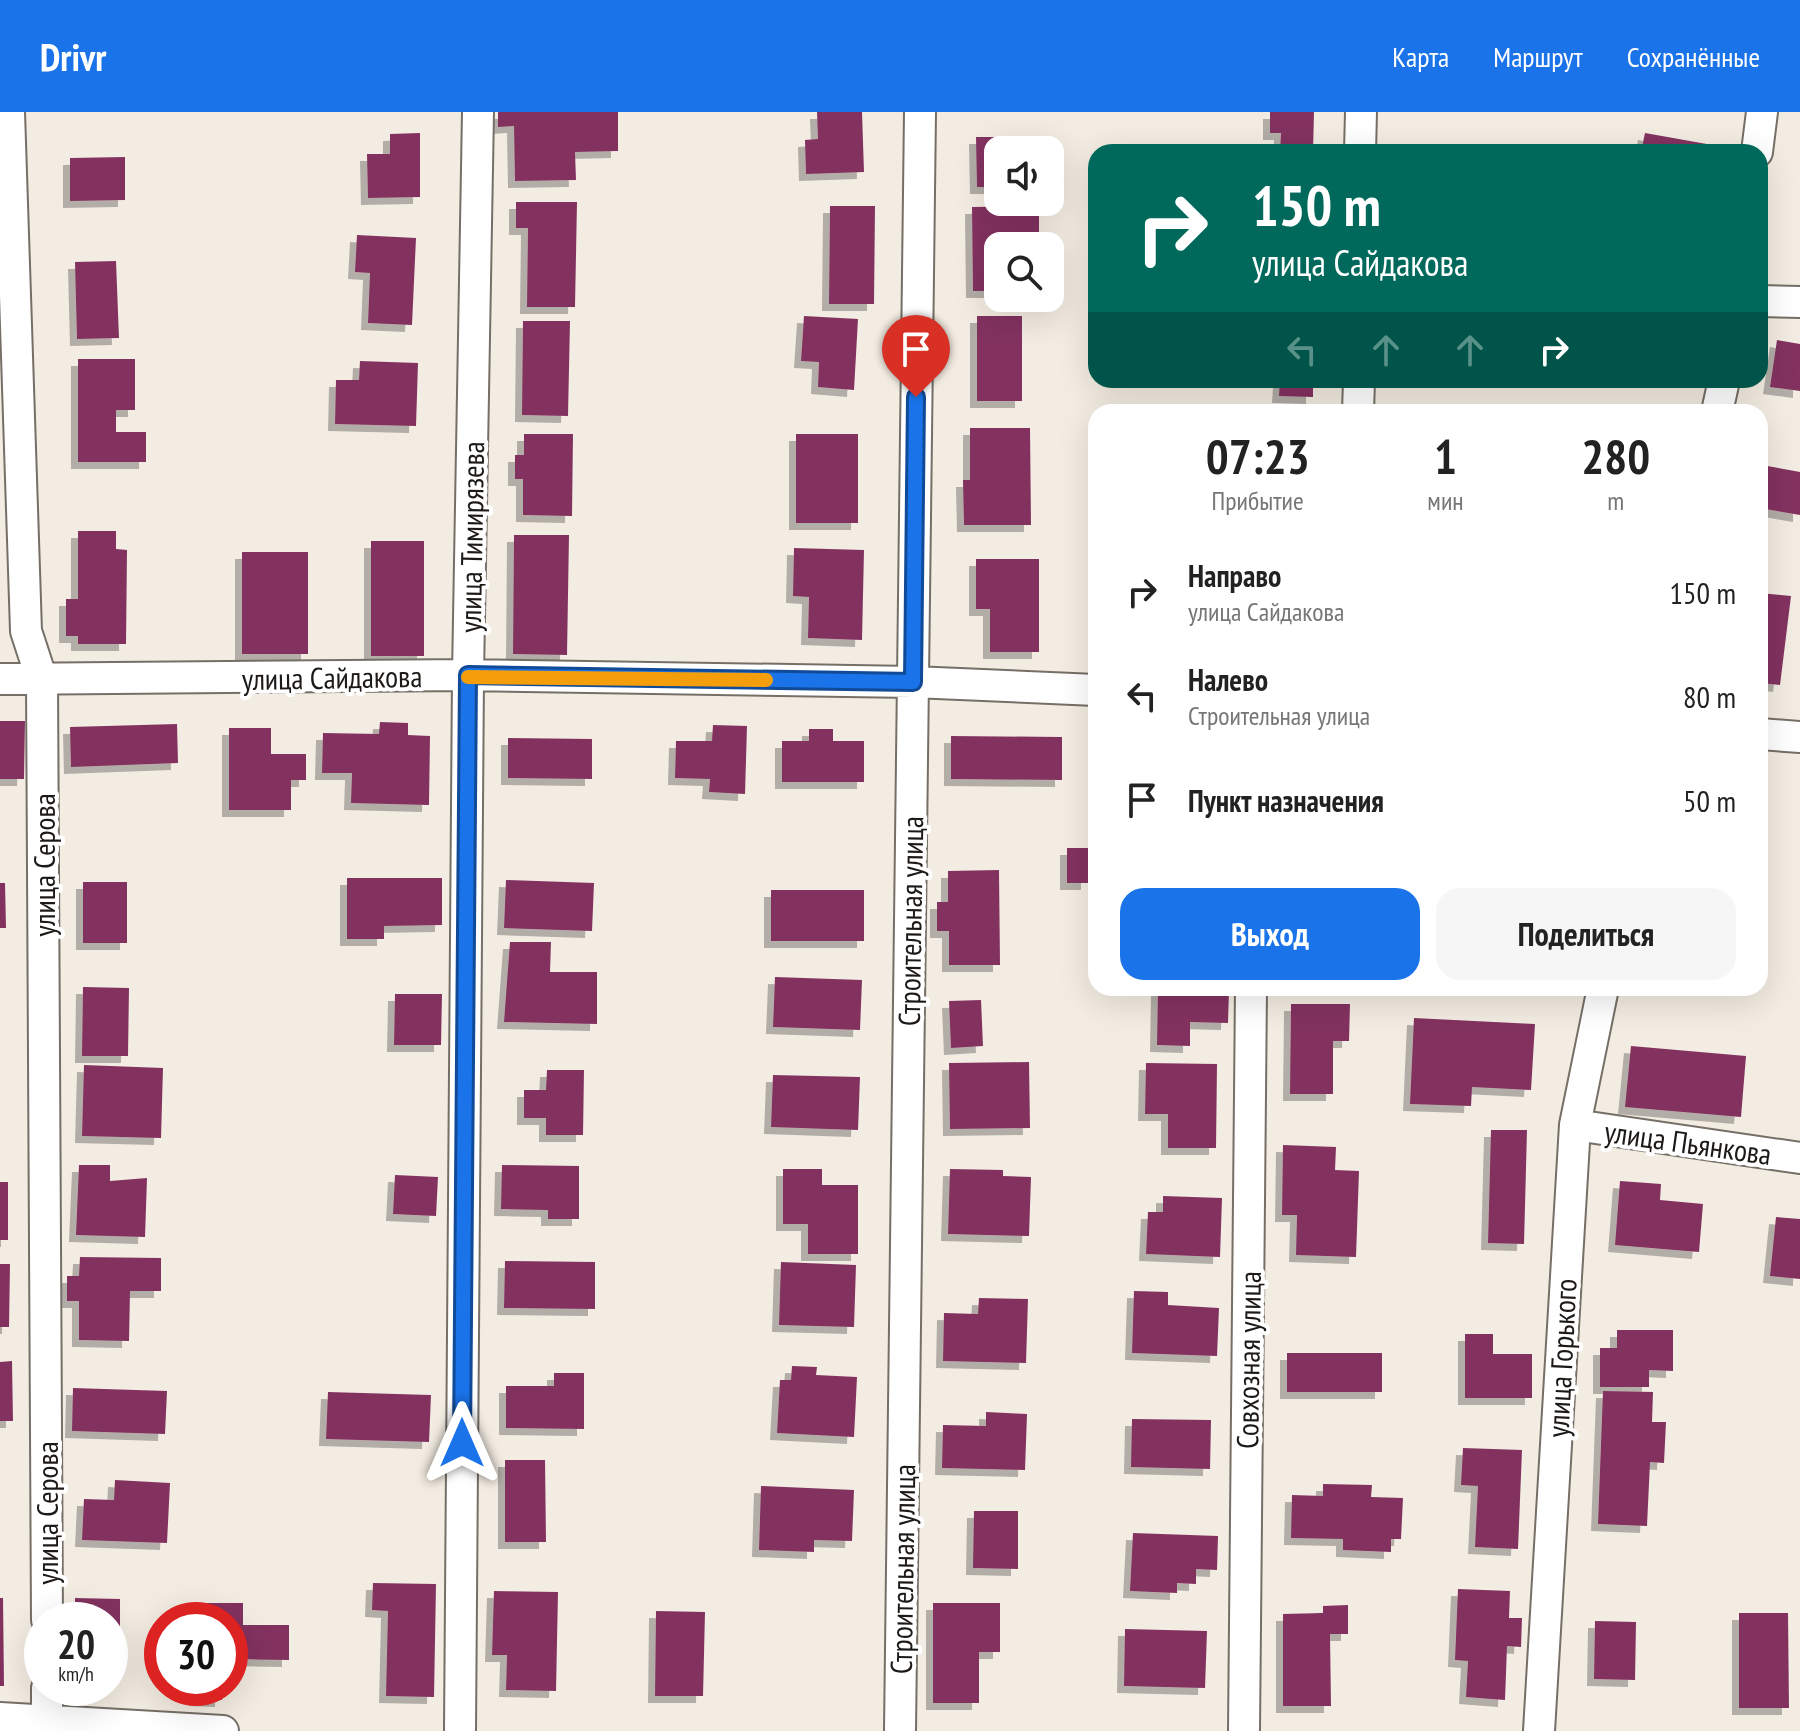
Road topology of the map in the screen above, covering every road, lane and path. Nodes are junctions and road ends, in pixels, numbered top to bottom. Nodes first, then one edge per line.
1 (9, 112) edge
2 (478, 112) edge
3 (920, 112) edge
4 (1361, 112) edge
5 (1762, 112) edge
6 (1360, 144) edge
7 (1758, 144) edge
8 (1768, 301) edge
9 (1800, 302) edge
10 (468, 675) junction
11 (0, 679) edge
12 (42, 680) junction
13 (913, 682) junction
14 (1088, 690) edge
15 (1768, 735) edge
16 (1800, 737) edge
17 (1251, 996) edge
18 (1601, 996) edge
19 (1575, 1125) junction
20 (1800, 1158) edge
21 (47, 1602) edge
22 (47, 1706) edge
23 (0, 1718) edge
24 (47, 1718) junction
25 (223, 1731) edge
26 (460, 1731) edge
27 (900, 1731) edge
28 (1244, 1731) edge
29 (1539, 1731) edge

1 - 12 street, улица Серова
2 - 10 street, улица Тимирязева
3 - 13 street, Строительная улица
4 - 6 street
5 - 7 street
8 - 9 street
10 - 12 street, улица Сайдакова
10 - 13 street, улица Сайдакова
10 - 26 street, улица Тимирязева
11 - 12 street, улица Сайдакова
12 - 21 street, улица Серова
13 - 14 street, улица Сайдакова
13 - 27 street, Строительная улица
15 - 16 street
17 - 28 street, Совхозная улица
18 - 19 street, улица Горького
19 - 20 street, улица Пьянкова
19 - 29 street, улица Горького
22 - 24 street
23 - 24 street
24 - 25 street

